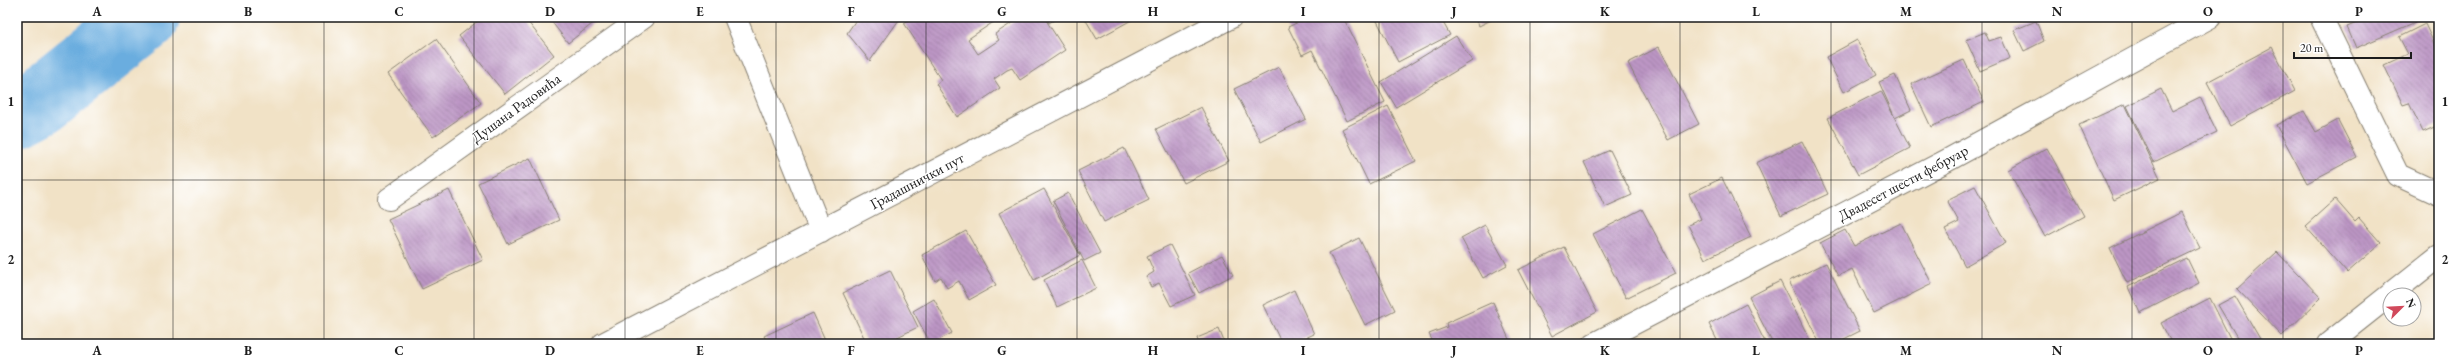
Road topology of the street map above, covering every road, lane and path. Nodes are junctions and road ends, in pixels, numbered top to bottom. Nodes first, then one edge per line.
1 (644, 17) edge
2 (735, 17) edge
3 (1230, 17) edge
4 (2210, 17) edge
5 (2321, 17) edge
6 (2439, 194) edge
7 (389, 199) dead end
8 (821, 232) junction
9 (2439, 256) edge
10 (603, 344) edge
11 (1594, 344) edge
12 (2328, 344) edge

1 - 7 street, Душана Радовића
2 - 8 street
3 - 8 street, Градашнички пут
4 - 11 street, Двадесет шести фебруар
5 - 6 street
8 - 10 street, Градашнички пут
9 - 12 street

